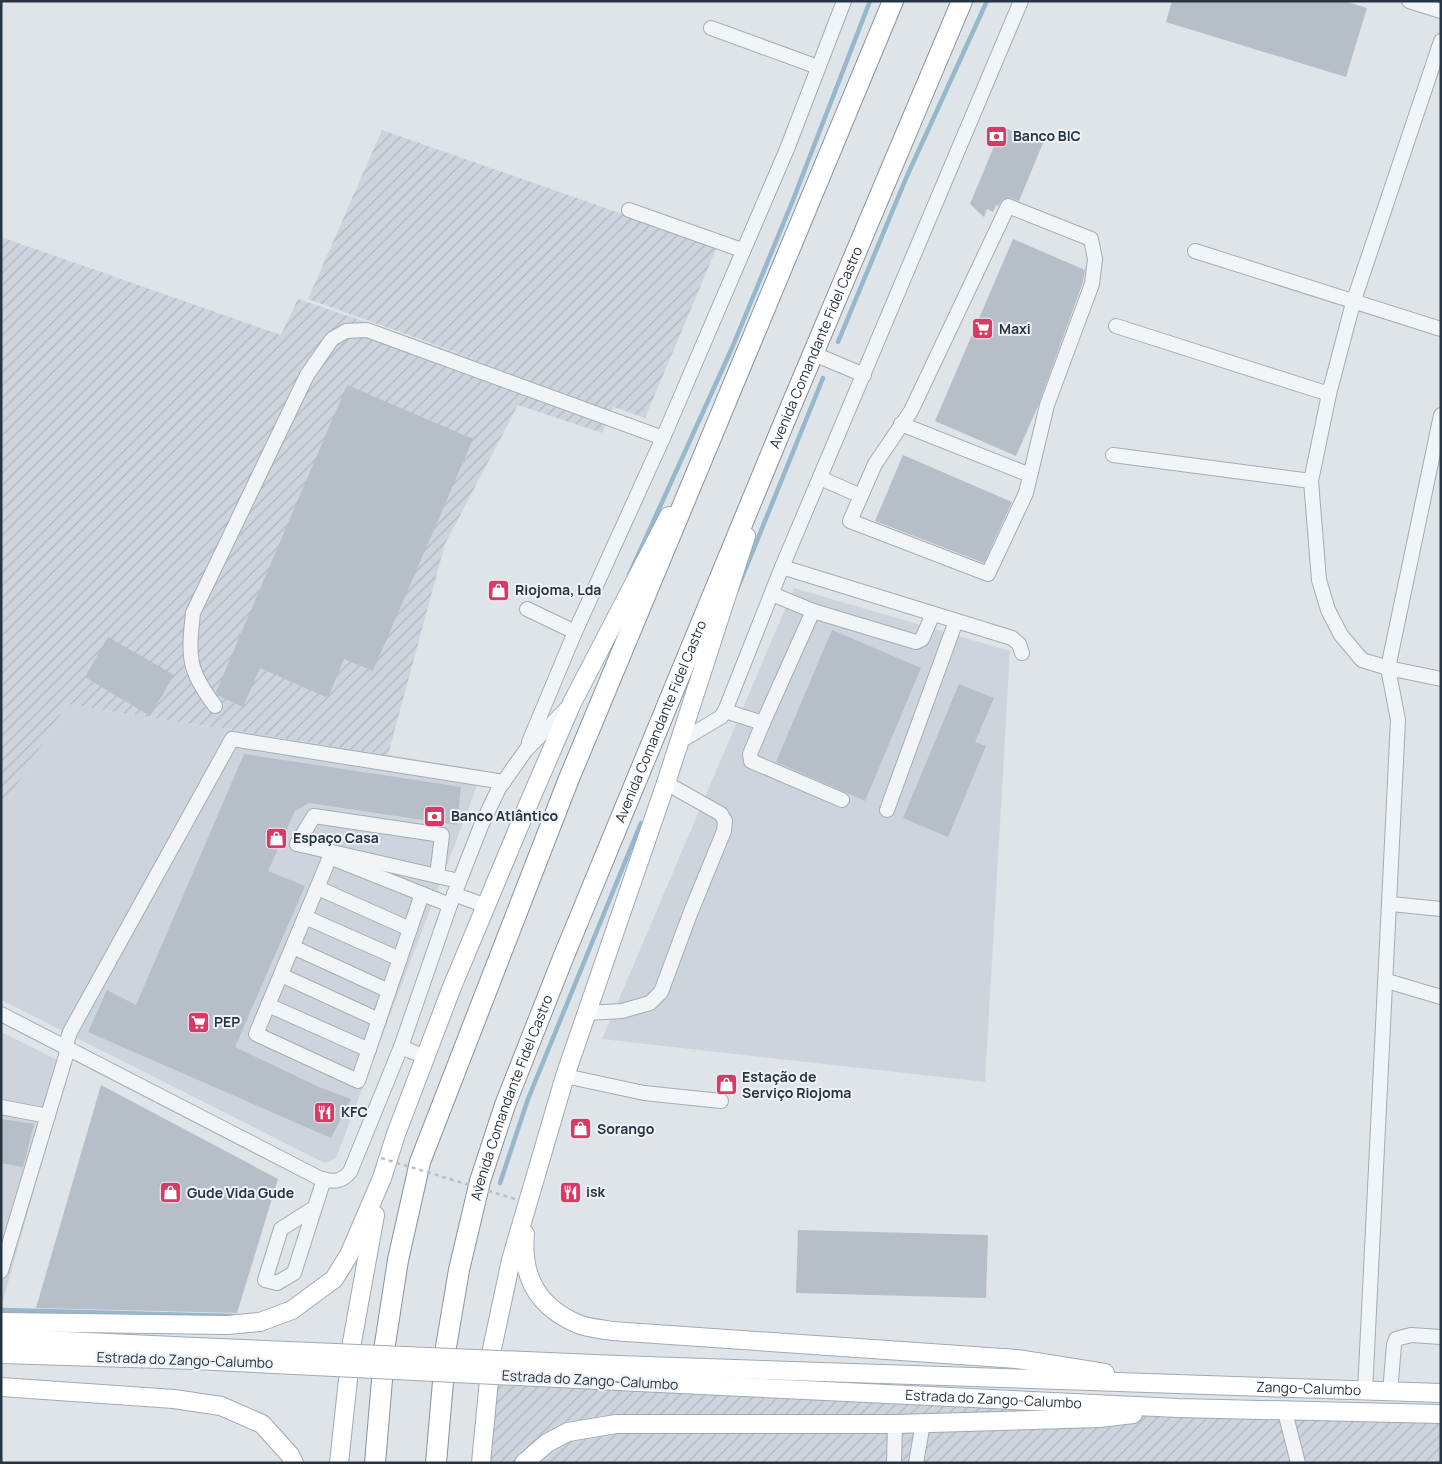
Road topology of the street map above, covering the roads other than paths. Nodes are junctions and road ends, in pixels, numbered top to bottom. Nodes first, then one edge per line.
1 (844, 1) edge
2 (893, 1) edge
3 (962, 1) edge
4 (1022, 1) edge
5 (1409, 1) edge
6 (1441, 11) edge
7 (711, 28) dead end
8 (1441, 41) edge
9 (818, 66) junction
10 (629, 210) dead end
11 (742, 250) junction
12 (1195, 251) dead end
13 (1353, 302) junction
14 (1116, 326) dead end
15 (1441, 329) edge
16 (814, 354) junction
17 (864, 374) junction
18 (1329, 394) junction
19 (724, 404) junction
20 (1441, 414) edge
21 (902, 424) junction
22 (784, 425) junction
23 (663, 438) junction
24 (1113, 455) dead end
25 (1030, 476) junction
26 (820, 478) junction
27 (1311, 481) junction
28 (861, 496) junction
29 (782, 567) junction
30 (772, 594) junction
31 (526, 609) dead end
32 (813, 611) junction
33 (933, 614) junction
34 (956, 621) junction
35 (575, 632) junction
36 (1022, 653) dead end
37 (1388, 668) junction
38 (1441, 679) edge
39 (572, 703) junction
40 (215, 706) dead end
41 (725, 711) junction
42 (762, 723) junction
43 (679, 742) junction
44 (526, 750) junction
45 (504, 782) junction
46 (666, 783) junction
47 (842, 800) dead end
48 (887, 810) dead end
49 (331, 855) junction
50 (437, 876) junction
51 (318, 888) junction
52 (454, 893) junction
53 (422, 894) junction
54 (1391, 904) junction
55 (486, 906) junction
56 (1441, 909) edge
57 (305, 917) junction
58 (410, 929) junction
59 (293, 947) junction
60 (400, 959) junction
61 (281, 976) junction
62 (1387, 981) junction
63 (389, 990) junction
64 (1441, 997) edge
65 (268, 1005) junction
66 (587, 1013) junction
67 (1, 1014) edge
68 (379, 1020) junction
69 (401, 1047) junction
70 (67, 1048) junction
71 (369, 1050) junction
72 (426, 1057) junction
73 (565, 1076) junction
74 (721, 1100) dead end
75 (1, 1107) edge
76 (48, 1116) junction
77 (538, 1165) junction
78 (382, 1178) junction
79 (324, 1179) junction
80 (314, 1208) junction
81 (2, 1268) edge
82 (1, 1322) edge
83 (1, 1338) edge
84 (1441, 1338) edge
85 (194, 1353) junction
86 (1, 1354) edge
87 (618, 1373) junction
88 (1178, 1385) junction
89 (1, 1387) edge
90 (1365, 1392) junction
91 (1390, 1392) junction
92 (1441, 1393) edge
93 (1178, 1408) junction
94 (1285, 1412) junction
95 (1441, 1414) edge
96 (895, 1424) junction
97 (923, 1424) junction
98 (294, 1463) edge
99 (339, 1463) edge
100 (374, 1463) edge
101 (436, 1463) edge
102 (481, 1463) edge
103 (524, 1463) edge
104 (894, 1463) edge
105 (916, 1463) edge
106 (1298, 1463) edge

1 - 9 street
2 - 19 highway
3 - 16 highway, Avenida Comandante Fidel Castro
4 - 17 street
5 - 6 street
7 - 9 street
8 - 13 street
9 - 11 street
10 - 11 street
11 - 23 street
12 - 13 street
13 - 15 street
13 - 18 street
14 - 18 street
16 - 17 street
16 - 22 highway, Avenida Comandante Fidel Castro
17 - 26 street
18 - 27 street
19 - 39 main road
19 - 100 highway
20 - 37 street
21 - 25 street
21 - 25 street
21 - 28 street
22 - 43 main road
22 - 101 highway, Avenida Comandante Fidel Castro
23 - 35 street
23 - 40 street
24 - 27 street
25 - 28 street
26 - 28 street
26 - 29 street
27 - 37 street
29 - 30 street
29 - 33 street
30 - 32 street
30 - 41 street
31 - 35 street
32 - 33 street
32 - 42 street
33 - 34 street
34 - 36 street
34 - 48 street
35 - 44 street
37 - 38 street
37 - 54 street
39 - 44 street
39 - 55 main road
41 - 42 street
41 - 43 street
42 - 47 street
43 - 46 main road
44 - 45 street
45 - 52 street
45 - 70 street
46 - 66 main road
46 - 66 street
49 - 50 street
49 - 50 street
49 - 51 street
49 - 53 street
50 - 52 street
51 - 57 street
51 - 58 street
52 - 53 street
52 - 55 street
52 - 69 street
53 - 58 street
54 - 56 street
54 - 62 street
55 - 72 main road
57 - 59 street
57 - 60 street
58 - 60 street
59 - 61 street
59 - 63 street
60 - 63 street
61 - 65 street
61 - 68 street
62 - 64 street
62 - 90 street
63 - 68 street
65 - 71 street
65 - 71 street
66 - 73 main road
67 - 70 street
68 - 71 street
69 - 72 street
69 - 79 street
70 - 76 street
70 - 79 street
72 - 78 main road
73 - 74 street
73 - 77 main road
75 - 76 street
76 - 81 street
77 - 88 main road
77 - 102 main road
78 - 82 main road
78 - 99 main road
79 - 80 street
80 - 80 street
83 - 85 main road, Estrada do Zango-Calumbo
84 - 91 street
85 - 86 main road, Estrada do Zango-Calumbo
85 - 87 main road, Estrada do Zango-Calumbo, bridge
87 - 88 main road, Estrada do Zango-Calumbo
87 - 93 main road, Estrada do Zango-Calumbo
88 - 90 main road, Zango-Calumbo
89 - 98 main road
90 - 91 main road, Zango-Calumbo
91 - 92 main road, Zango-Calumbo
93 - 94 main road, Zango-Calumbo
93 - 97 main road
94 - 95 main road, Zango-Calumbo
94 - 106 street
96 - 97 main road
96 - 103 main road
96 - 104 street
97 - 105 street

